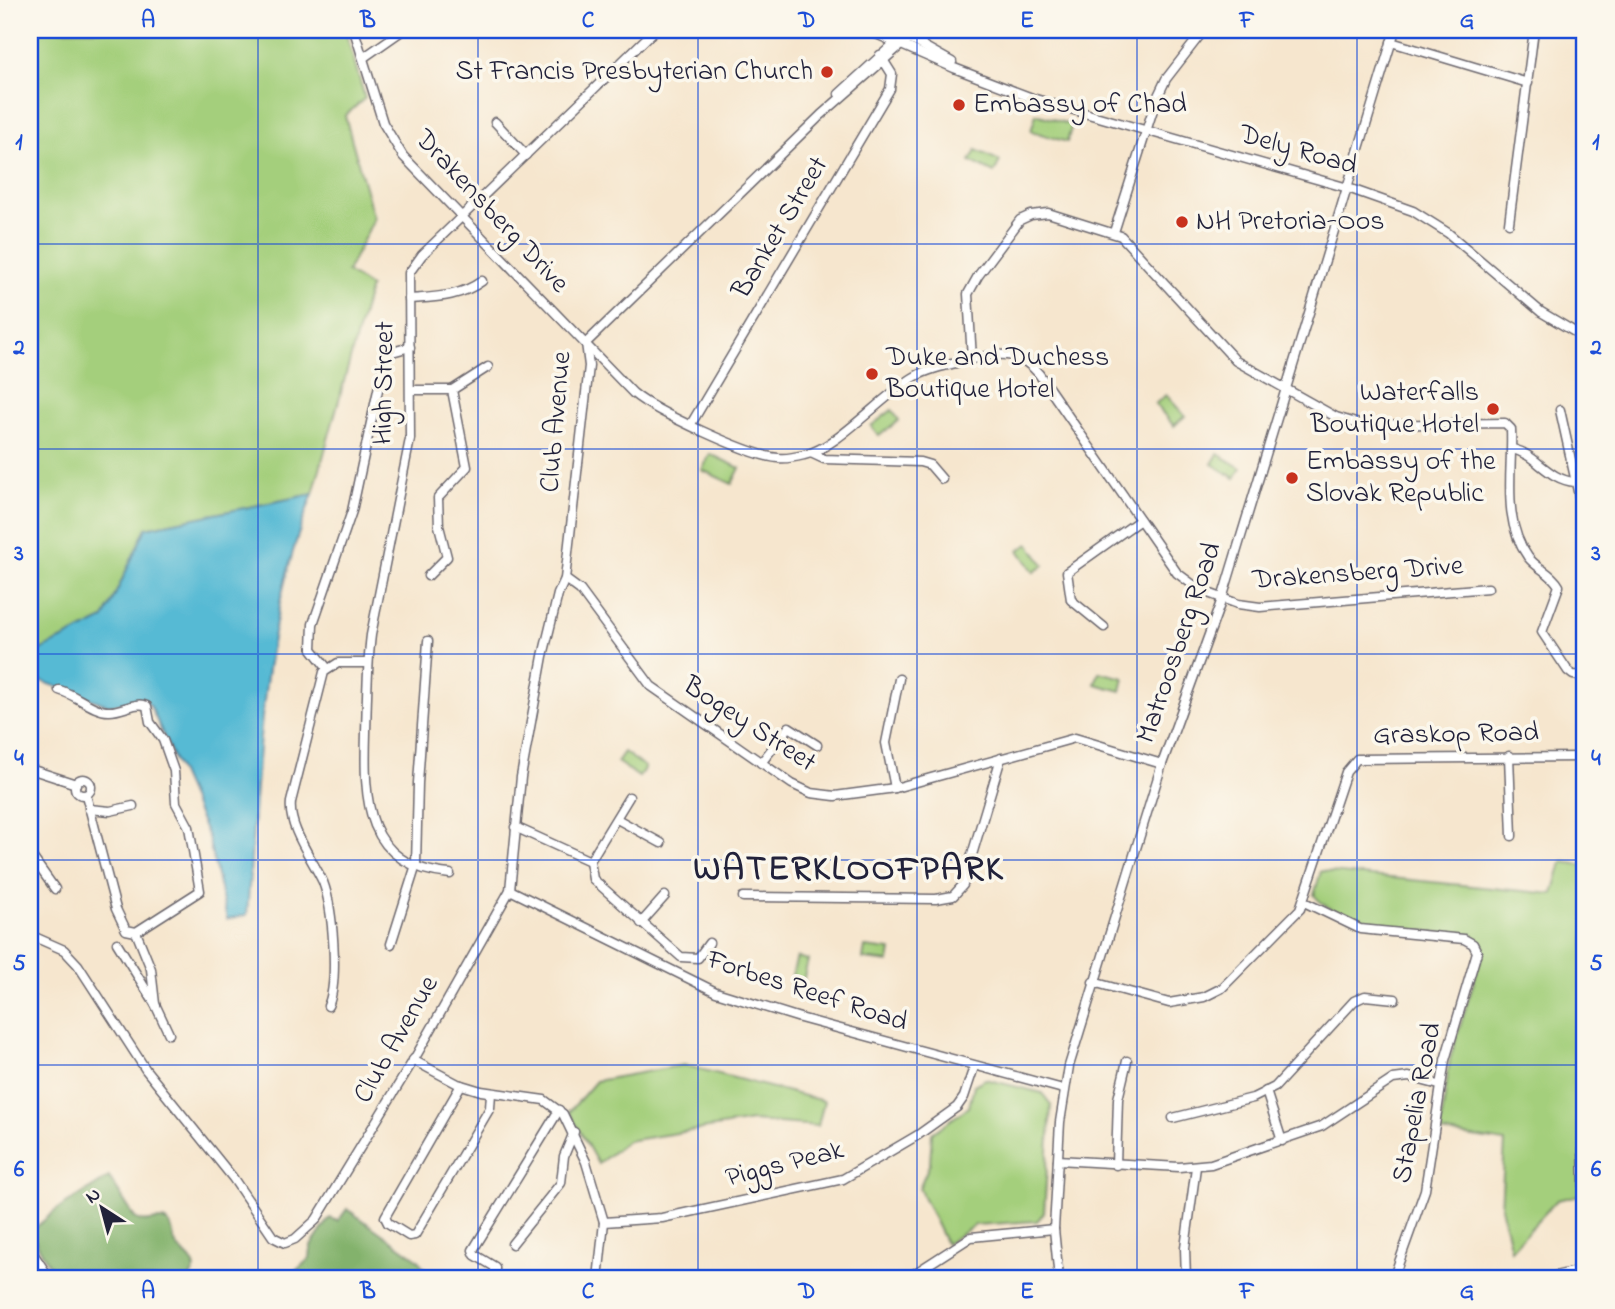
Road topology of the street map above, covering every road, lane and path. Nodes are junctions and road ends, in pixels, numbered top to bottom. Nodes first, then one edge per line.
1 (354, 30) edge
2 (403, 30) edge
3 (655, 30) edge
4 (867, 30) edge
5 (883, 30) edge
6 (918, 30) edge
7 (1204, 30) edge
8 (1395, 30) edge
9 (1534, 30) edge
10 (903, 38) edge
11 (1391, 42) junction
12 (881, 57) junction
13 (363, 58) junction
14 (1528, 83) junction
15 (495, 122) dead end
16 (1145, 131) junction
17 (526, 155) junction
18 (1349, 188) junction
19 (461, 218) junction
20 (1509, 223) dead end
21 (1114, 232) junction
22 (482, 281) dead end
23 (409, 299) junction
24 (1585, 338) edge
25 (586, 343) junction
26 (410, 347) junction
27 (972, 359) junction
28 (589, 366) junction
29 (488, 367) dead end
30 (609, 367) junction
31 (412, 390) junction
32 (452, 390) junction
33 (1286, 391) junction
34 (1560, 410) dead end
35 (691, 424) junction
36 (1513, 449) junction
37 (811, 453) junction
38 (942, 479) dead end
39 (1575, 482) junction
40 (1585, 518) edge
41 (1140, 520) junction
42 (428, 576) dead end
43 (565, 579) junction
44 (1488, 588) dead end
45 (1222, 599) junction
46 (1104, 627) dead end
47 (428, 641) dead end
48 (368, 663) junction
49 (327, 668) junction
50 (1585, 676) edge
51 (899, 679) dead end
52 (59, 690) dead end
53 (817, 745) dead end
54 (1509, 756) junction
55 (1585, 757) edge
56 (1001, 758) junction
57 (761, 763) junction
58 (1162, 764) junction
59 (30, 769) edge
60 (76, 784) junction
61 (895, 788) junction
62 (86, 795) junction
63 (629, 797) dead end
64 (133, 806) dead end
65 (89, 809) junction
66 (617, 819) junction
67 (515, 827) junction
68 (1512, 836) dead end
69 (662, 843) dead end
70 (30, 854) edge
71 (590, 860) junction
72 (416, 865) junction
73 (450, 874) dead end
74 (55, 889) dead end
75 (510, 890) junction
76 (665, 896) dead end
77 (743, 897) dead end
78 (1304, 902) junction
79 (641, 923) junction
80 (136, 932) junction
81 (30, 935) edge
82 (117, 943) dead end
83 (709, 943) dead end
84 (391, 944) dead end
85 (1093, 982) junction
86 (1395, 999) dead end
87 (155, 1004) junction
88 (328, 1006) dead end
89 (169, 1034) dead end
90 (413, 1060) junction
91 (1127, 1061) dead end
92 (974, 1067) junction
93 (461, 1085) junction
94 (1440, 1085) junction
95 (1063, 1089) junction
96 (1266, 1091) junction
97 (491, 1093) junction
98 (559, 1110) junction
99 (1173, 1118) dead end
100 (573, 1132) junction
101 (1282, 1141) junction
102 (1583, 1141) dead end
103 (1058, 1160) junction
104 (1116, 1165) junction
105 (1195, 1167) junction
106 (604, 1222) junction
107 (1054, 1229) junction
108 (1585, 1235) edge
109 (512, 1244) dead end
110 (30, 1249) edge
111 (1585, 1269) edge
112 (50, 1279) edge
113 (495, 1279) edge
114 (598, 1279) edge
115 (906, 1279) edge
116 (1059, 1279) edge
117 (1185, 1279) edge
118 (1393, 1279) edge
119 (1542, 1279) edge

1 - 13 street, Drakensberg Drive
2 - 13 street
3 - 17 street, High Street
4 - 10 street, Dely Road
5 - 10 street, Dely Road
6 - 10 street, Club Avenue
7 - 16 street
8 - 11 street, Matroosberg Road
9 - 14 street
10 - 12 street, Club Avenue
10 - 16 street, Dely Road
11 - 14 street
11 - 18 street, Matroosberg Road
12 - 25 street, Club Avenue
12 - 35 street, Banket Street
13 - 19 street, Drakensberg Drive
14 - 20 street
15 - 17 street
16 - 18 street, Dely Road
16 - 21 street
17 - 19 street, High Street
18 - 24 street, Dely Road
18 - 33 street, Matroosberg Road
19 - 23 street, High Street
19 - 25 street, Drakensberg Drive
21 - 27 street
21 - 33 street
22 - 23 street
23 - 26 street, High Street
25 - 28 street, Club Avenue
25 - 30 street, Drakensberg Drive
26 - 31 street, High Street
26 - 49 street
27 - 37 street, Drakensberg Drive
27 - 41 street, Drakensberg Drive
28 - 30 street
28 - 43 street, Club Avenue
29 - 32 street
30 - 35 street, Drakensberg Drive
31 - 32 street
31 - 48 street, High Street
32 - 42 street
33 - 36 street
33 - 45 street, Matroosberg Road
34 - 39 street
35 - 37 street, Drakensberg Drive
36 - 39 street
36 - 50 street
37 - 38 street
39 - 40 street
41 - 45 street, Drakensberg Drive
41 - 46 street
43 - 57 street, Bogey Street
43 - 67 street, Club Avenue
44 - 45 street, Drakensberg Drive
45 - 58 street, Matroosberg Road
47 - 72 street
48 - 49 street
48 - 72 street, High Street
49 - 88 street
51 - 61 street
52 - 80 street
53 - 57 street
54 - 55 street, Graskop Road
54 - 68 street
54 - 78 street, Graskop Road
56 - 58 street, Bogey Street
56 - 61 street, Bogey Street
56 - 77 street
57 - 61 street, Bogey Street
58 - 85 street, Matroosberg Road
59 - 60 street
60 - 62 street
60 - 62 street
62 - 65 street
63 - 66 street
64 - 65 street
65 - 80 street
66 - 69 street
66 - 71 street
67 - 71 street
67 - 75 street, Club Avenue
70 - 74 street
71 - 79 street
72 - 73 street, High Street
72 - 84 street
75 - 90 street, Club Avenue
75 - 92 street, Forbes Reef Road
76 - 79 street
78 - 85 street, Graskop Road
78 - 94 street, Stapelia Road
79 - 83 street
80 - 87 street
81 - 90 street, Club Avenue
82 - 87 street
85 - 95 street, Matroosberg Road
86 - 96 street
87 - 89 street
90 - 93 street
91 - 104 street
92 - 95 street, Forbes Reef Road
92 - 106 street, Piggs Peak
93 - 97 street
93 - 97 street
94 - 101 street
94 - 118 street, Stapelia Road
95 - 103 street, Matroosberg Road
96 - 99 street
96 - 101 street
97 - 98 street
98 - 100 street
98 - 113 street
100 - 106 street
100 - 109 street
101 - 105 street
102 - 108 street
103 - 104 street
103 - 107 street, Matroosberg Road
104 - 105 street
105 - 117 street
106 - 114 street
107 - 115 street
107 - 116 street, Matroosberg Road
110 - 112 street
111 - 119 street

